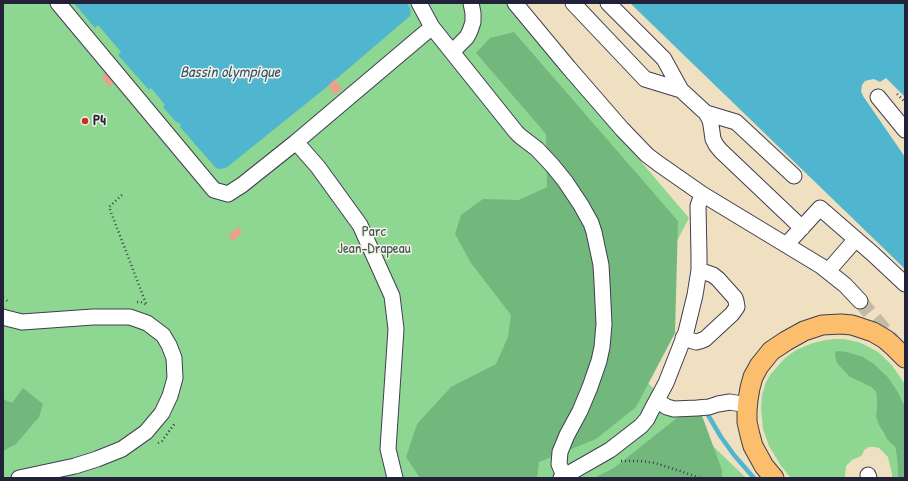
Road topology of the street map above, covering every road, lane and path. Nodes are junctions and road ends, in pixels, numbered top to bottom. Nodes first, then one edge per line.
1 (58, 3) edge
2 (419, 3) edge
3 (472, 3) edge
4 (515, 3) edge
5 (573, 3) edge
6 (608, 3) edge
7 (432, 27) junction
8 (452, 52) junction
9 (680, 90) junction
10 (878, 97) dead end
11 (706, 113) junction
12 (905, 130) edge
13 (296, 142) junction
14 (794, 176) dead end
15 (702, 194) junction
16 (122, 195) dead end
17 (802, 228) junction
18 (856, 239) junction
19 (786, 245) junction
20 (699, 270) junction
21 (828, 271) junction
22 (905, 284) edge
23 (3, 298) edge
24 (10, 302) dead end
25 (134, 302) dead end
26 (860, 302) tunnel mouth
27 (147, 306) junction
28 (152, 308) dead end
29 (3, 317) edge
30 (157, 330) junction
31 (684, 338) junction
32 (905, 358) edge
33 (657, 401) junction
34 (747, 404) junction
35 (177, 418) dead end
36 (155, 445) dead end
37 (620, 461) dead end
38 (563, 477) edge
39 (19, 478) edge
40 (395, 478) edge
41 (700, 478) edge
42 (774, 478) edge

1 - 13 street
2 - 7 street
3 - 8 street
4 - 15 street
5 - 9 street
6 - 9 street
7 - 8 street
7 - 13 street
8 - 38 street
9 - 11 street
10 - 12 street
11 - 14 street
11 - 17 street
13 - 40 street
15 - 19 street
15 - 20 street
16 - 27 path
17 - 18 street
17 - 19 street
18 - 21 street
18 - 22 street
19 - 21 street
20 - 31 street
20 - 31 street
21 - 26 street
23 - 24 path
25 - 27 path
27 - 28 path
27 - 30 path
29 - 30 street
30 - 39 street
31 - 33 street
32 - 34 main road
33 - 34 street
33 - 38 street
34 - 42 main road
35 - 36 path
37 - 41 path

